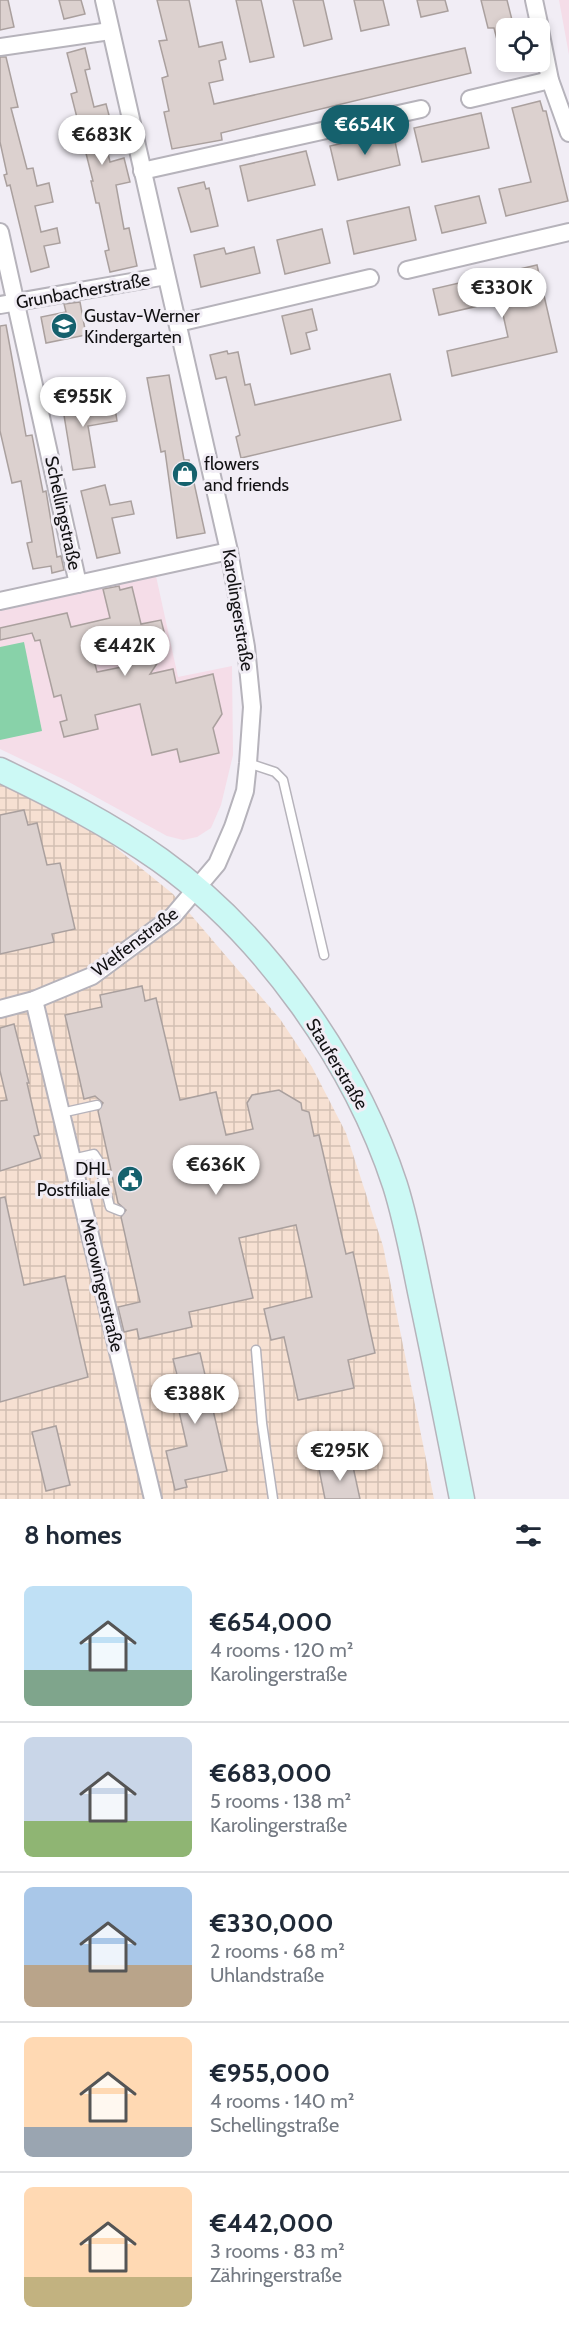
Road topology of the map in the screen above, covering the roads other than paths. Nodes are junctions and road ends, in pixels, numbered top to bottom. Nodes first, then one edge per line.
1 (104, 0) edge
2 (534, 0) edge
3 (538, 18) edge
4 (110, 31) junction
5 (0, 47) edge
6 (548, 72) edge
7 (550, 80) junction
8 (470, 99) dead end
9 (421, 109) dead end
10 (569, 133) edge
11 (142, 171) junction
12 (0, 232) edge
13 (569, 232) edge
14 (407, 270) dead end
15 (166, 276) junction
16 (370, 278) dead end
17 (8, 304) edge
18 (178, 323) junction
19 (229, 551) junction
20 (78, 584) junction
21 (0, 602) edge
22 (249, 764) junction
23 (0, 770) edge
24 (196, 890) junction
25 (324, 955) dead end
26 (34, 1000) junction
27 (0, 1009) edge
28 (97, 1105) dead end
29 (61, 1113) junction
30 (72, 1160) junction
31 (120, 1211) dead end
32 (256, 1350) dead end
33 (153, 1499) edge
34 (273, 1499) edge
35 (462, 1499) edge

1 - 4 street, Karolingerstraße
2 - 3 street
4 - 5 street
4 - 11 street, Karolingerstraße
6 - 7 street
7 - 8 street
7 - 10 street
9 - 11 street
11 - 15 street, Karolingerstraße
12 - 17 street, Schellingstraße
13 - 14 street
15 - 17 street, Grunbacherstraße
15 - 18 street, Karolingerstraße
16 - 18 street
17 - 20 street, Schellingstraße
18 - 19 street, Karolingerstraße
19 - 20 street
19 - 22 street, Karolingerstraße
20 - 21 street
22 - 24 street, Karolingerstraße
22 - 25 lane
23 - 24 main road, Stauferstraße
24 - 26 street, Welfenstraße
24 - 35 main road, Stauferstraße
26 - 27 street, Welfenstraße
26 - 29 street, Merowingerstraße
28 - 29 lane
29 - 30 street, Merowingerstraße
30 - 31 lane
30 - 33 street, Merowingerstraße
32 - 34 lane

